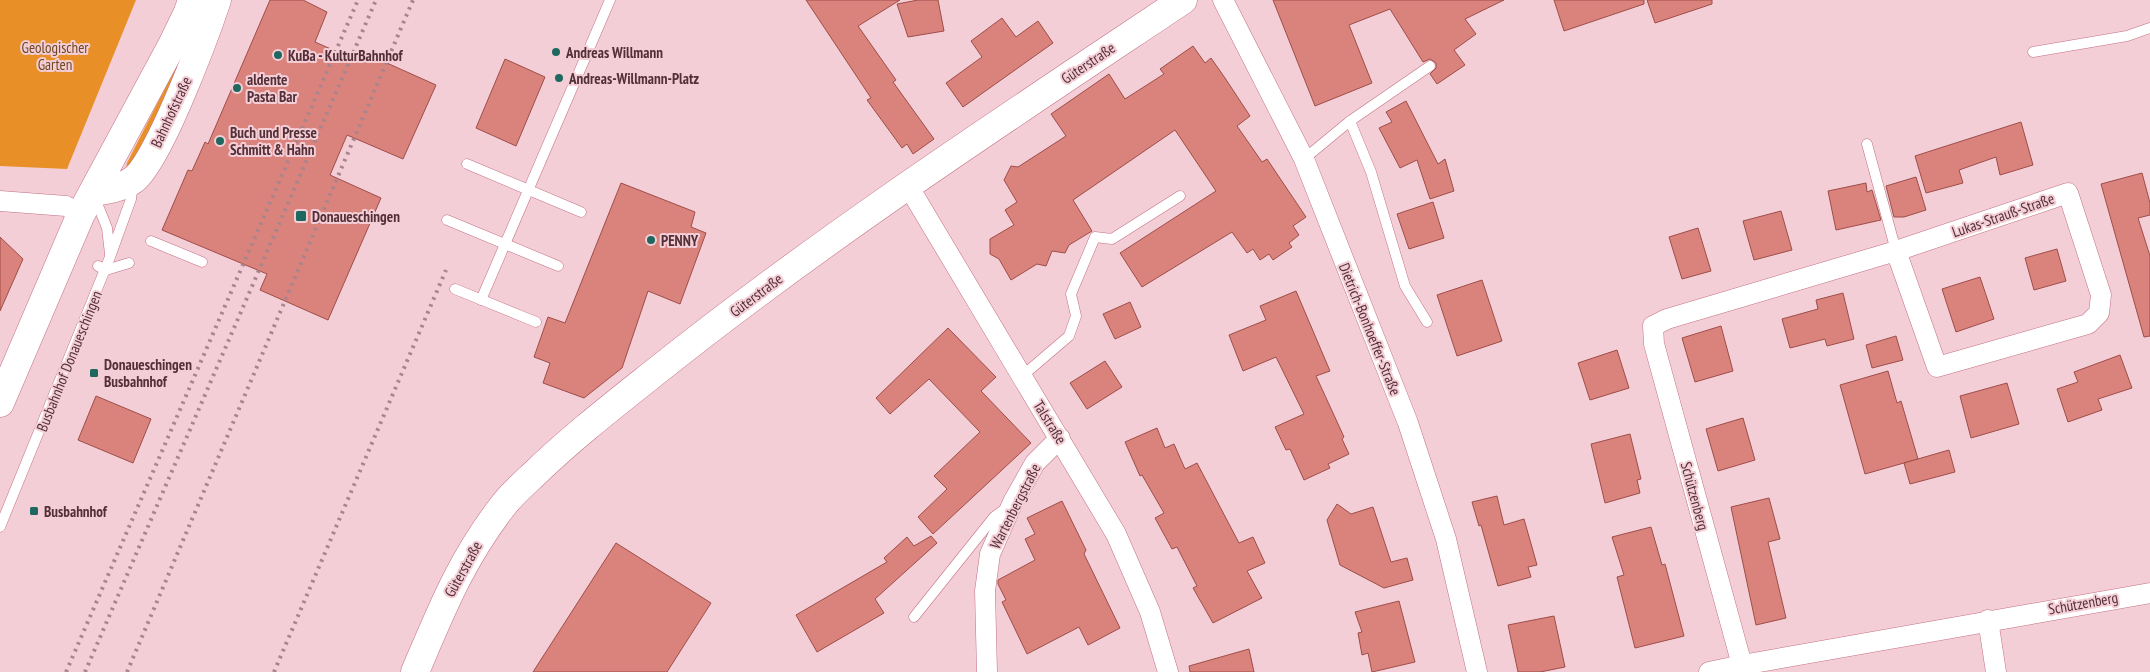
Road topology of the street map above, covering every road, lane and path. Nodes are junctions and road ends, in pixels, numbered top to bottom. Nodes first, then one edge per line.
1 (192, 0) edge
2 (217, 0) edge
3 (610, 0) edge
4 (1183, 0) edge
5 (1223, 0) edge
6 (2150, 28) edge
7 (2033, 52) dead end
8 (1430, 66) dead end
9 (1350, 121) junction
10 (1867, 144) dead end
11 (1304, 159) junction
12 (467, 164) dead end
13 (134, 180) junction
14 (907, 184) junction
15 (529, 190) junction
16 (1180, 196) dead end
17 (0, 201) edge
18 (87, 203) junction
19 (581, 212) dead end
20 (447, 220) dead end
21 (151, 241) dead end
22 (506, 245) junction
23 (1896, 251) junction
24 (110, 257) junction
25 (202, 262) dead end
26 (129, 263) dead end
27 (558, 266) dead end
28 (102, 268) junction
29 (455, 289) dead end
30 (481, 300) junction
31 (536, 322) dead end
32 (1427, 322) dead end
33 (1653, 326) joint
34 (1021, 377) junction
35 (0, 403) edge
36 (1060, 438) junction
37 (1014, 502) junction
38 (0, 527) edge
39 (2150, 593) edge
40 (914, 617) dead end
41 (1988, 620) junction
42 (1743, 668) edge
43 (415, 672) edge
44 (987, 672) edge
45 (1168, 672) edge
46 (1478, 672) edge
47 (1709, 672) edge
48 (1996, 672) edge

1 - 18 main road, Bahnhofstraße
2 - 13 main road, Bahnhofstraße
3 - 15 lane
4 - 14 main road, Güterstraße
5 - 11 street, Dietrich-Bonhoeffer-Straße
6 - 7 lane
8 - 9 lane
9 - 11 lane
9 - 32 lane
10 - 23 lane
11 - 46 street, Dietrich-Bonhoeffer-Straße
12 - 15 lane
13 - 18 main road
13 - 24 lane
14 - 34 street, Talstraße
14 - 43 main road, Güterstraße
15 - 19 lane
15 - 22 lane
16 - 34 lane
17 - 18 street
18 - 24 lane, Busbahnhof Donaueschingen
18 - 35 main road, Bahnhofstraße
20 - 22 lane
21 - 25 lane
22 - 27 lane
22 - 30 lane
23 - 23 street, Lukas-Strauß-Straße
23 - 33 street, Lukas-Strauß-Straße
24 - 28 lane, Busbahnhof Donaueschingen
26 - 28 lane
28 - 38 lane, Busbahnhof Donaueschingen
29 - 30 lane
30 - 31 lane
33 - 42 street, Schützenberg
34 - 36 street, Talstraße
36 - 37 street, Wartenbergstraße
36 - 45 street, Talstraße
37 - 40 lane
37 - 44 street, Wartenbergstraße
39 - 41 street, Schützenberg
41 - 42 street, Schützenberg
41 - 48 street
42 - 47 street, Schützenberg

